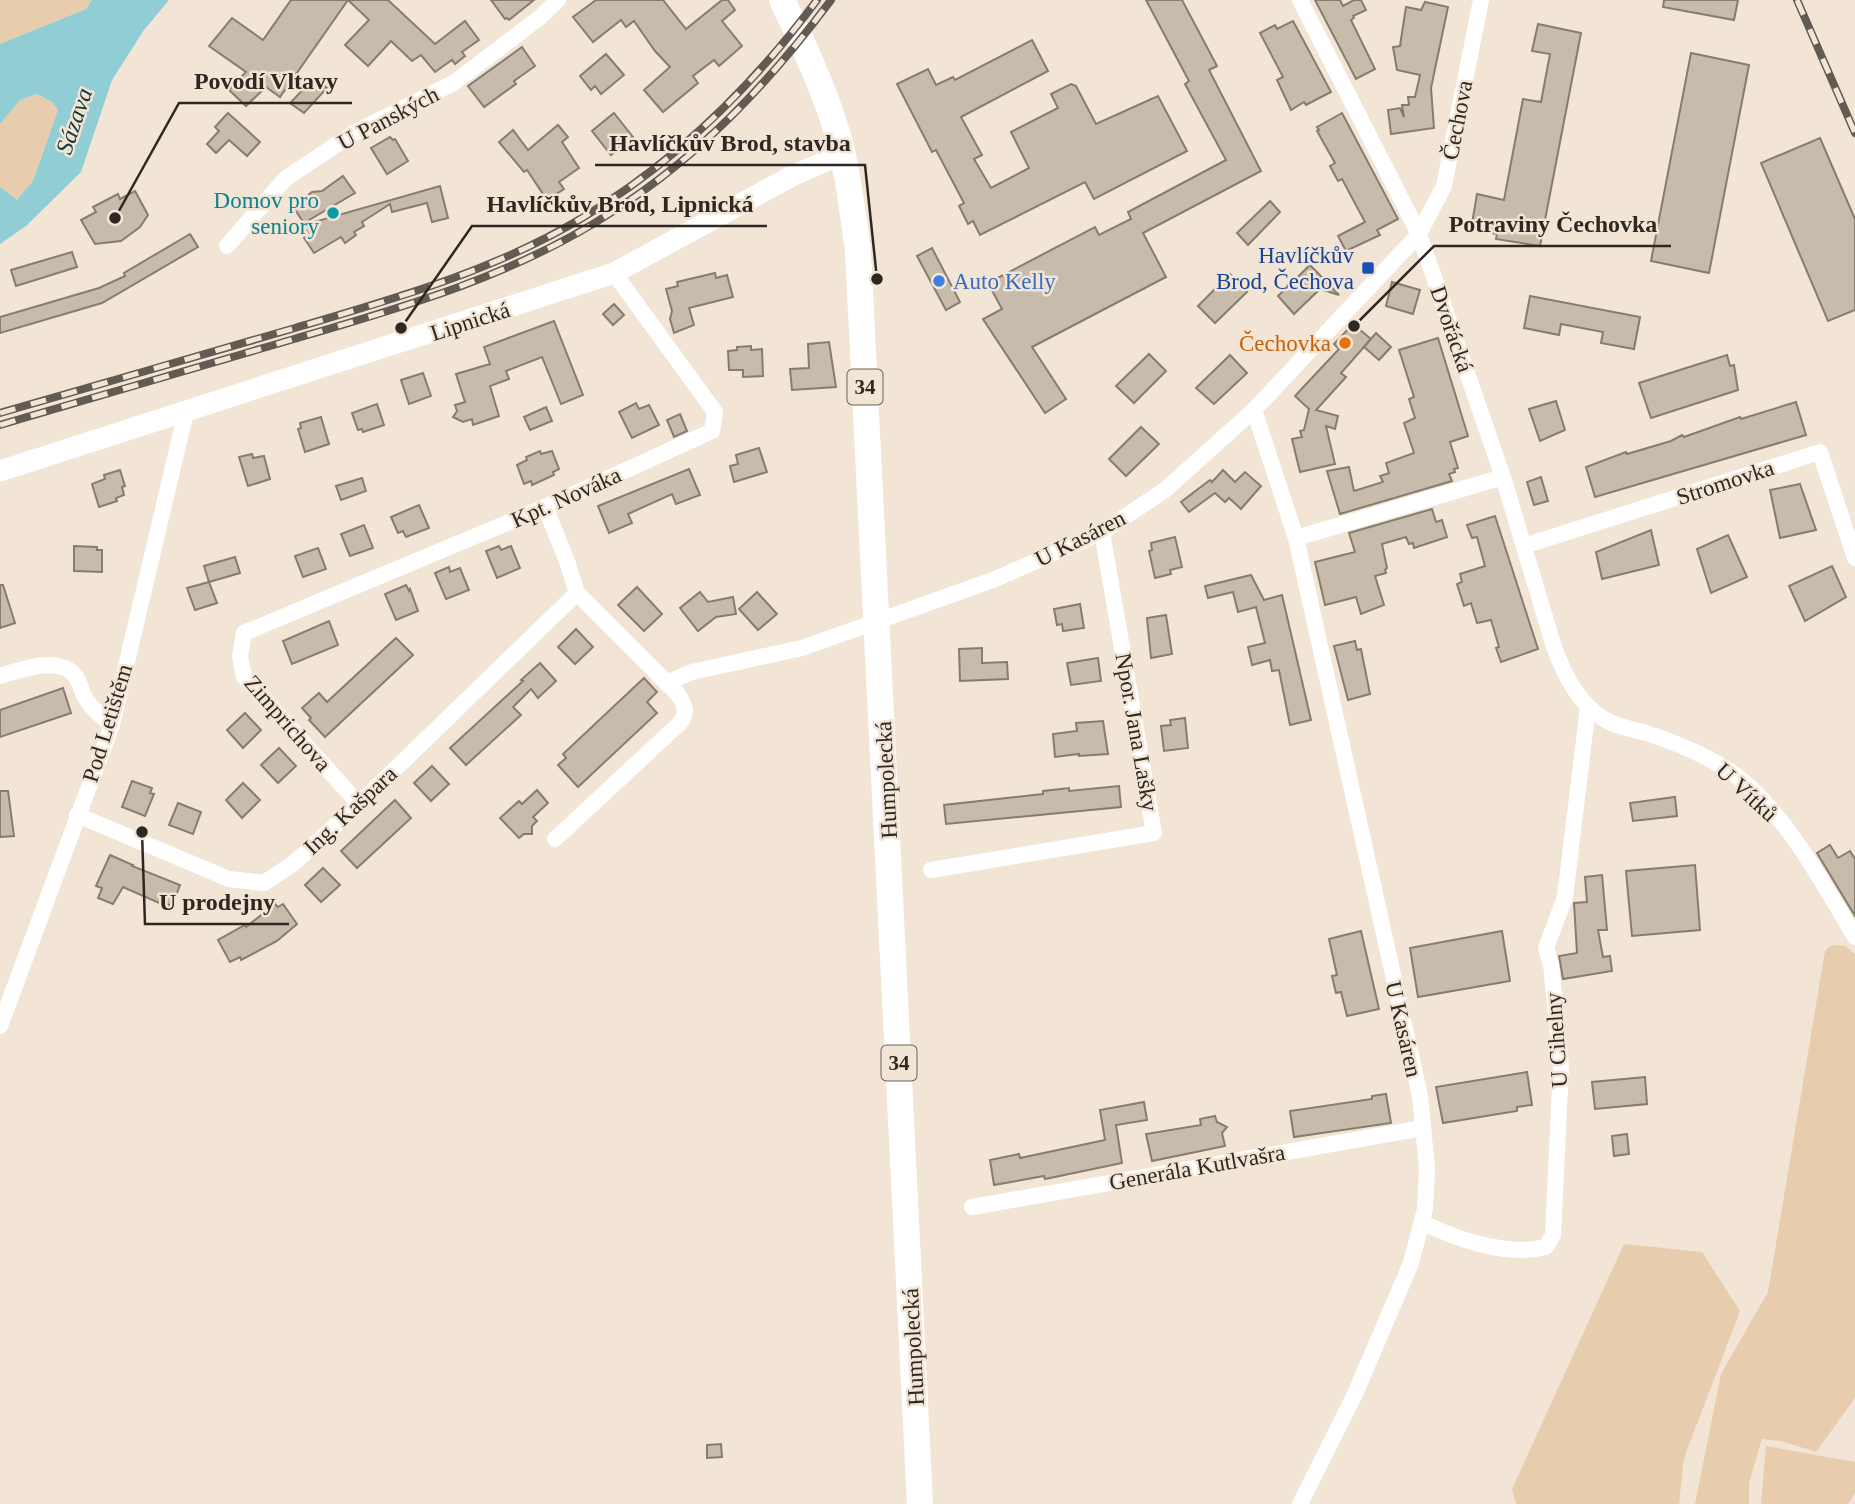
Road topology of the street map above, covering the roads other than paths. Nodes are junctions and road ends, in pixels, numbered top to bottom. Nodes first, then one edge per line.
1 (558, 0) edge
2 (1300, 0) edge
3 (1481, 0) edge
4 (783, 3) edge
5 (842, 154) junction
6 (1419, 234) junction
7 (227, 246) dead end
8 (614, 273) junction
9 (1254, 410) junction
10 (186, 412) junction
11 (0, 471) edge
12 (1503, 477) junction
13 (545, 507) junction
14 (1102, 532) junction
15 (1296, 538) junction
16 (1524, 546) junction
17 (1855, 558) edge
18 (577, 593) junction
19 (878, 621) junction
20 (244, 633) joint
21 (1564, 674) joint
22 (0, 676) edge
23 (666, 683) junction
24 (1588, 707) junction
25 (111, 725) junction
26 (359, 804) junction
27 (77, 816) junction
28 (555, 839) dead end
29 (931, 870) dead end
30 (1855, 937) edge
31 (0, 1026) edge
32 (1423, 1128) junction
33 (972, 1207) dead end
34 (1422, 1222) junction
35 (920, 1504) edge
36 (1300, 1504) edge

1 - 7 street, U Panských
2 - 6 street, Dvořácká
3 - 6 street, Čechova
4 - 5 main road, Humpolecká / 34
5 - 8 street, Lipnická
5 - 19 main road, Humpolecká / 34
6 - 9 street, U Kasáren
6 - 12 street, Dvořácká
8 - 10 street, Lipnická
8 - 13 street, Kpt. Nováka
9 - 14 street, U Kasáren
9 - 15 street, U Kasáren
10 - 11 street, Lipnická
10 - 25 street, Pod Letištěm
12 - 15 street
12 - 16 street, Dvořácká
13 - 18 street
13 - 20 street, Kpt. Nováka
14 - 19 street, U Kasáren
14 - 29 street, Npor. Jana Lašky
15 - 32 street, U Kasáren
16 - 17 street, Stromovka
16 - 21 street, Dvořácká
18 - 23 street
18 - 26 street, Ing. Kašpara
19 - 23 street
19 - 35 main road, Humpolecká / 34
20 - 26 street, Zimprichova
21 - 24 street, U Vítků
22 - 25 street
23 - 28 street
24 - 30 street, U Vítků
24 - 34 street, U Cihelny
25 - 27 street, Pod Letištěm
26 - 27 street, Ing. Kašpara
27 - 31 street, Pod Letištěm
32 - 33 street, Generála Kutlvašra
32 - 34 street, U Kasáren
34 - 36 street, U Kasáren

